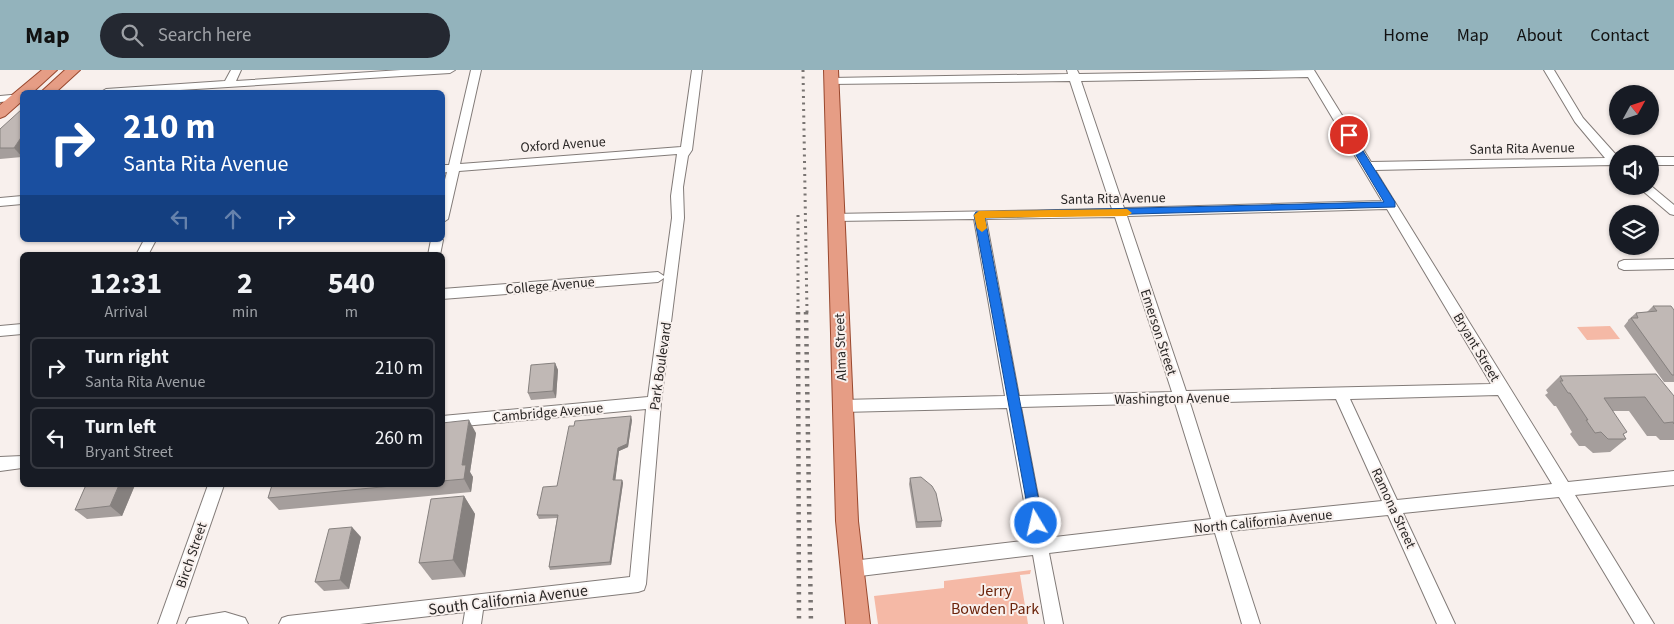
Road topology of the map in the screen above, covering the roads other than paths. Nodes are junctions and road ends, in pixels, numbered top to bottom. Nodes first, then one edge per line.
1 (50, 70) edge
2 (73, 70) edge
3 (236, 70) edge
4 (450, 70) edge
5 (476, 70) edge
6 (697, 70) edge
7 (1549, 70) edge
8 (1310, 72) edge
9 (1073, 73) edge
10 (831, 76) edge
11 (228, 84) junction
12 (28, 90) edge
13 (50, 90) edge
14 (136, 90) edge
15 (20, 95) edge
16 (20, 97) edge
17 (0, 99) edge
18 (0, 113) edge
19 (686, 150) junction
20 (1609, 153) edge
21 (1674, 160) edge
22 (1659, 161) edge
23 (1609, 162) edge
24 (1368, 166) junction
25 (449, 168) edge
26 (1654, 195) edge
27 (445, 197) edge
28 (20, 200) edge
29 (0, 202) edge
30 (1391, 205) junction
31 (1674, 211) edge
32 (1119, 213) junction
33 (979, 215) junction
34 (835, 217) junction
35 (1674, 264) edge
36 (1624, 265) dead end
37 (658, 276) dead end
38 (445, 294) edge
39 (20, 329) edge
40 (0, 331) edge
41 (1502, 389) junction
42 (1340, 393) junction
43 (1181, 398) junction
44 (1013, 401) junction
45 (654, 402) junction
46 (842, 406) junction
47 (445, 422) edge
48 (20, 462) edge
49 (0, 464) edge
50 (1674, 478) edge
51 (215, 487) edge
52 (1563, 488) junction
53 (1394, 508) junction
54 (1220, 525) junction
55 (1039, 546) junction
56 (852, 569) junction
57 (638, 584) joint
58 (475, 603) junction
59 (857, 621) edge
60 (167, 624) edge
61 (195, 624) edge
62 (239, 624) edge
63 (288, 624) edge
64 (472, 624) edge
65 (1054, 624) edge
66 (1251, 624) edge
67 (1446, 624) edge
68 (1645, 624) edge

1 - 12 main road
2 - 13 main road
3 - 11 street
4 - 11 street
5 - 25 street
6 - 19 street, Park Boulevard
7 - 20 street
8 - 9 street
8 - 24 street, Bryant Street
9 - 10 street
9 - 32 street, Emerson Street
10 - 34 main road, Alma Street
11 - 14 street
15 - 17 street
16 - 18 main road
19 - 25 street, Oxford Avenue
19 - 45 street, Park Boulevard
21 - 22 street
23 - 24 street, Santa Rita Avenue
24 - 30 street, Bryant Street
25 - 27 street
26 - 31 street
28 - 29 street
30 - 32 street, Santa Rita Avenue
30 - 41 street, Bryant Street
32 - 33 street, Santa Rita Avenue
32 - 43 street, Emerson Street
33 - 34 street, Santa Rita Avenue
33 - 44 street
34 - 46 main road, Alma Street
35 - 36 street
37 - 38 street, College Avenue
39 - 40 street
41 - 42 street, Washington Avenue
41 - 52 street, Bryant Street
42 - 43 street, Washington Avenue
42 - 53 street, Ramona Street
43 - 44 street, Washington Avenue
43 - 54 street, Emerson Street
44 - 46 street, Washington Avenue
44 - 55 street
45 - 47 street, Cambridge Avenue
45 - 57 street, Park Boulevard
46 - 56 main road, Alma Street
48 - 49 street
50 - 52 street, North California Avenue
51 - 60 street, Birch Street
52 - 53 street, North California Avenue
52 - 68 street, Bryant Street
53 - 54 street, North California Avenue
53 - 67 street, Ramona Street
54 - 55 street, North California Avenue
54 - 66 street, Emerson Street
55 - 56 street, North California Avenue
55 - 65 street
56 - 59 main road, Alma Street
57 - 58 street, South California Avenue
58 - 63 street, South California Avenue
58 - 64 street
61 - 62 street

